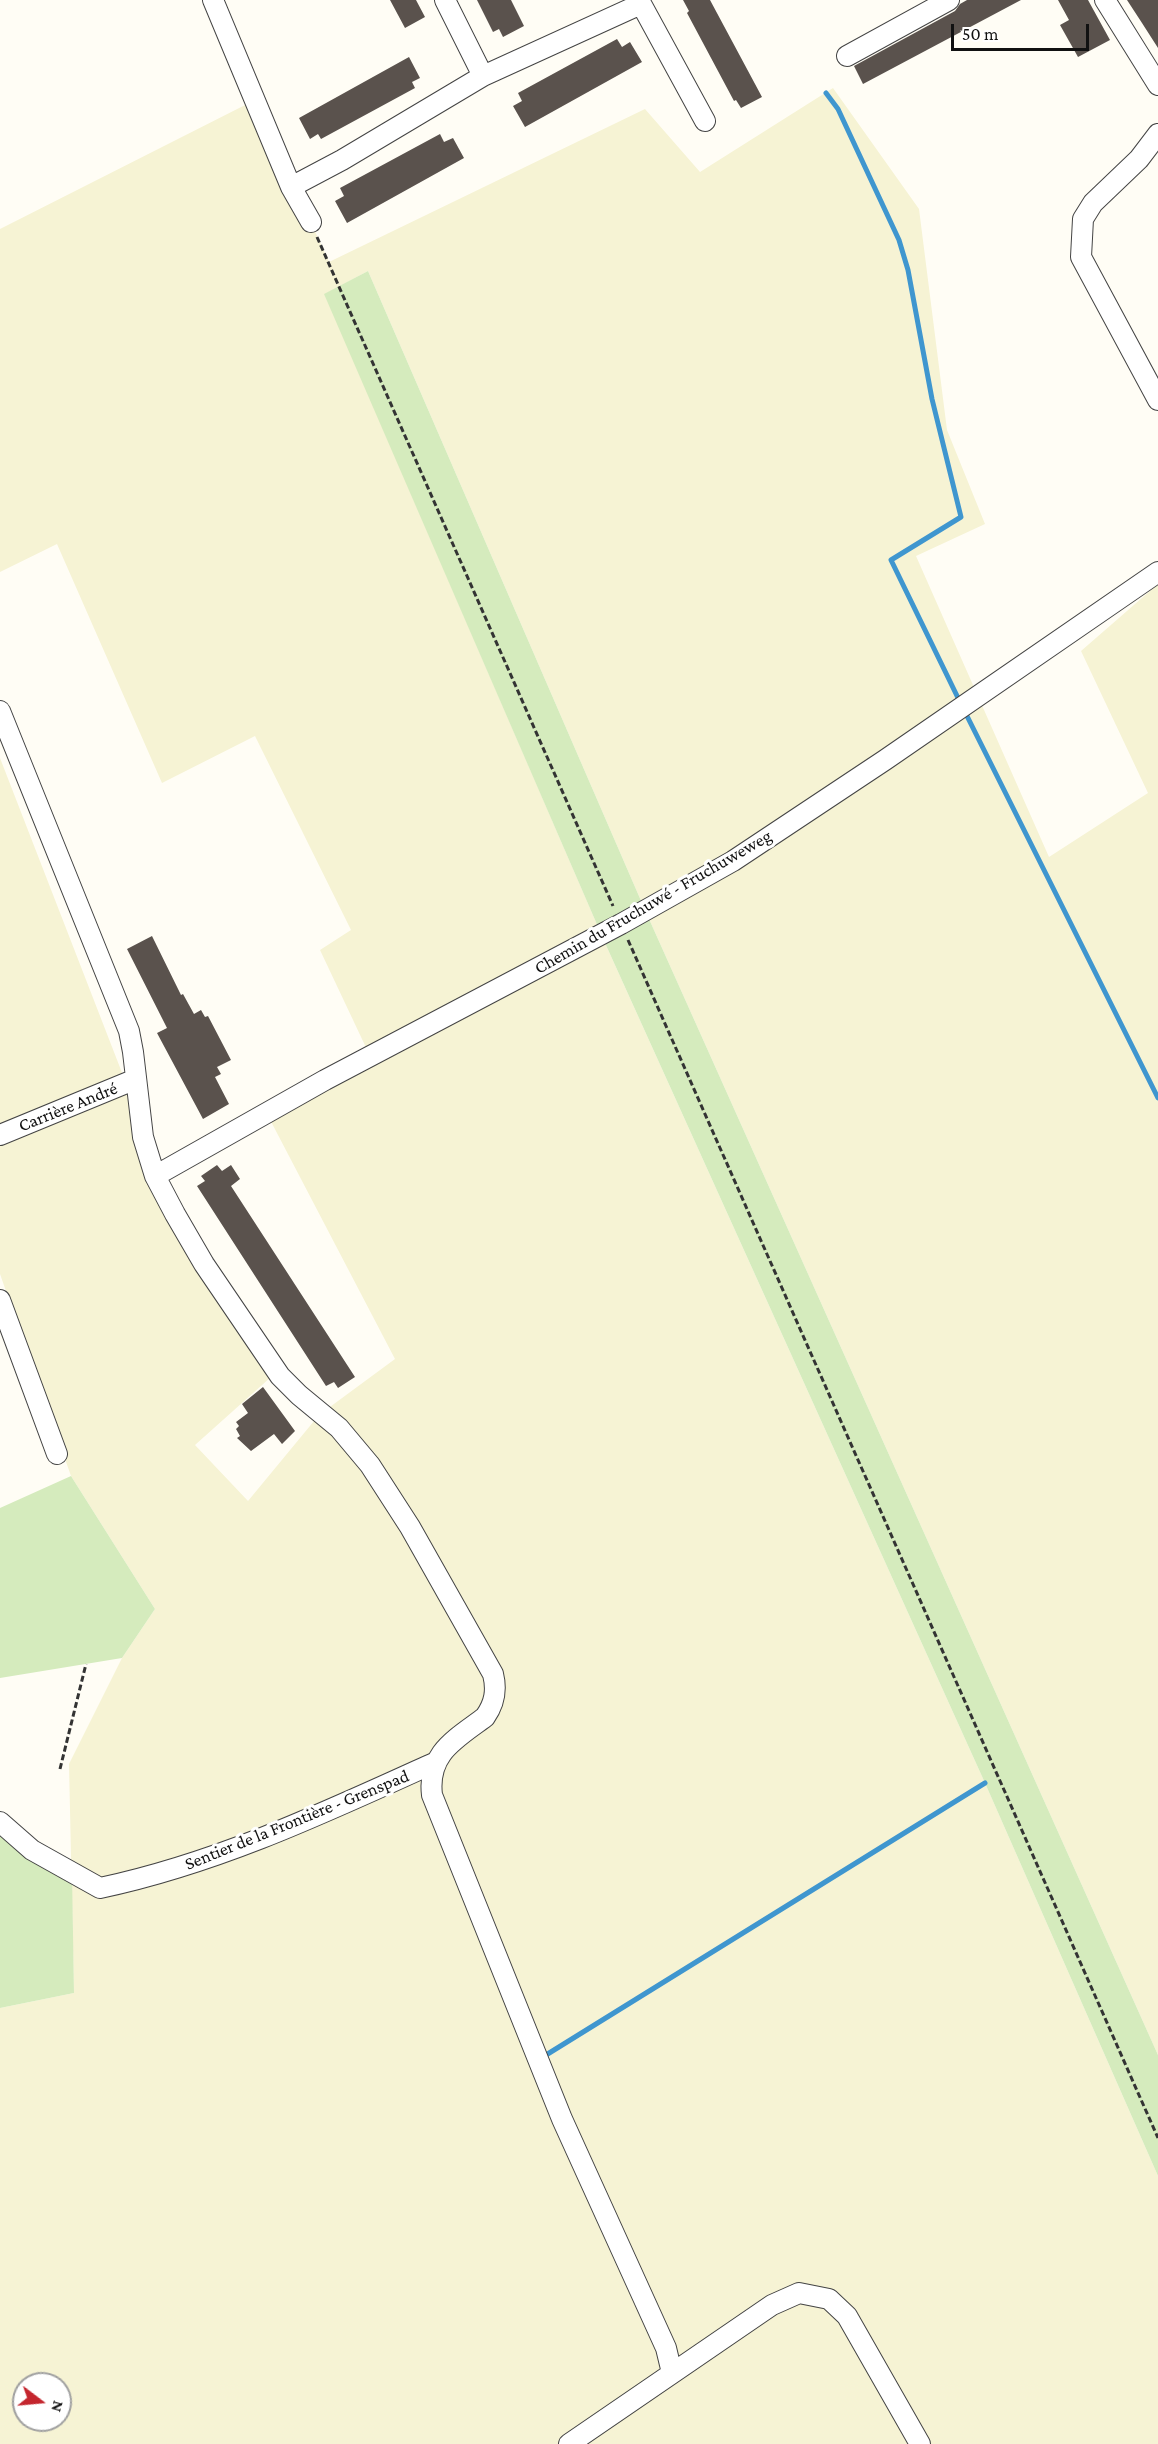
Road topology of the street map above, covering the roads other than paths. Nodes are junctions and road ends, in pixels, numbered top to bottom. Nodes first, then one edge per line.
1 (213, 0) edge
2 (446, 0) edge
3 (949, 0) edge
4 (1105, 0) edge
5 (640, 2) edge
6 (848, 56) dead end
7 (483, 76) junction
8 (1158, 85) edge
9 (705, 121) dead end
10 (1158, 134) edge
11 (291, 187) junction
12 (311, 222) road end
13 (1158, 400) edge
14 (1158, 572) edge
15 (0, 711) edge
16 (136, 1079) junction
17 (0, 1135) edge
18 (155, 1176) junction
19 (0, 1300) edge
20 (57, 1454) dead end
21 (436, 1762) junction
22 (0, 1822) edge
23 (672, 2373) junction
24 (570, 2444) edge
25 (921, 2444) edge

1 - 11 street
2 - 7 street
3 - 6 street
4 - 8 street
5 - 7 street
5 - 9 street
7 - 11 street
10 - 13 street
11 - 12 street
14 - 18 street, Chemin du Fruchuwé - Fruchuweweg
15 - 16 street
16 - 17 street, Carrière André
16 - 18 street
18 - 21 street
19 - 20 street
21 - 22 street, Sentier de la Frontière - Grenspad
21 - 23 street
23 - 24 street
23 - 25 street

